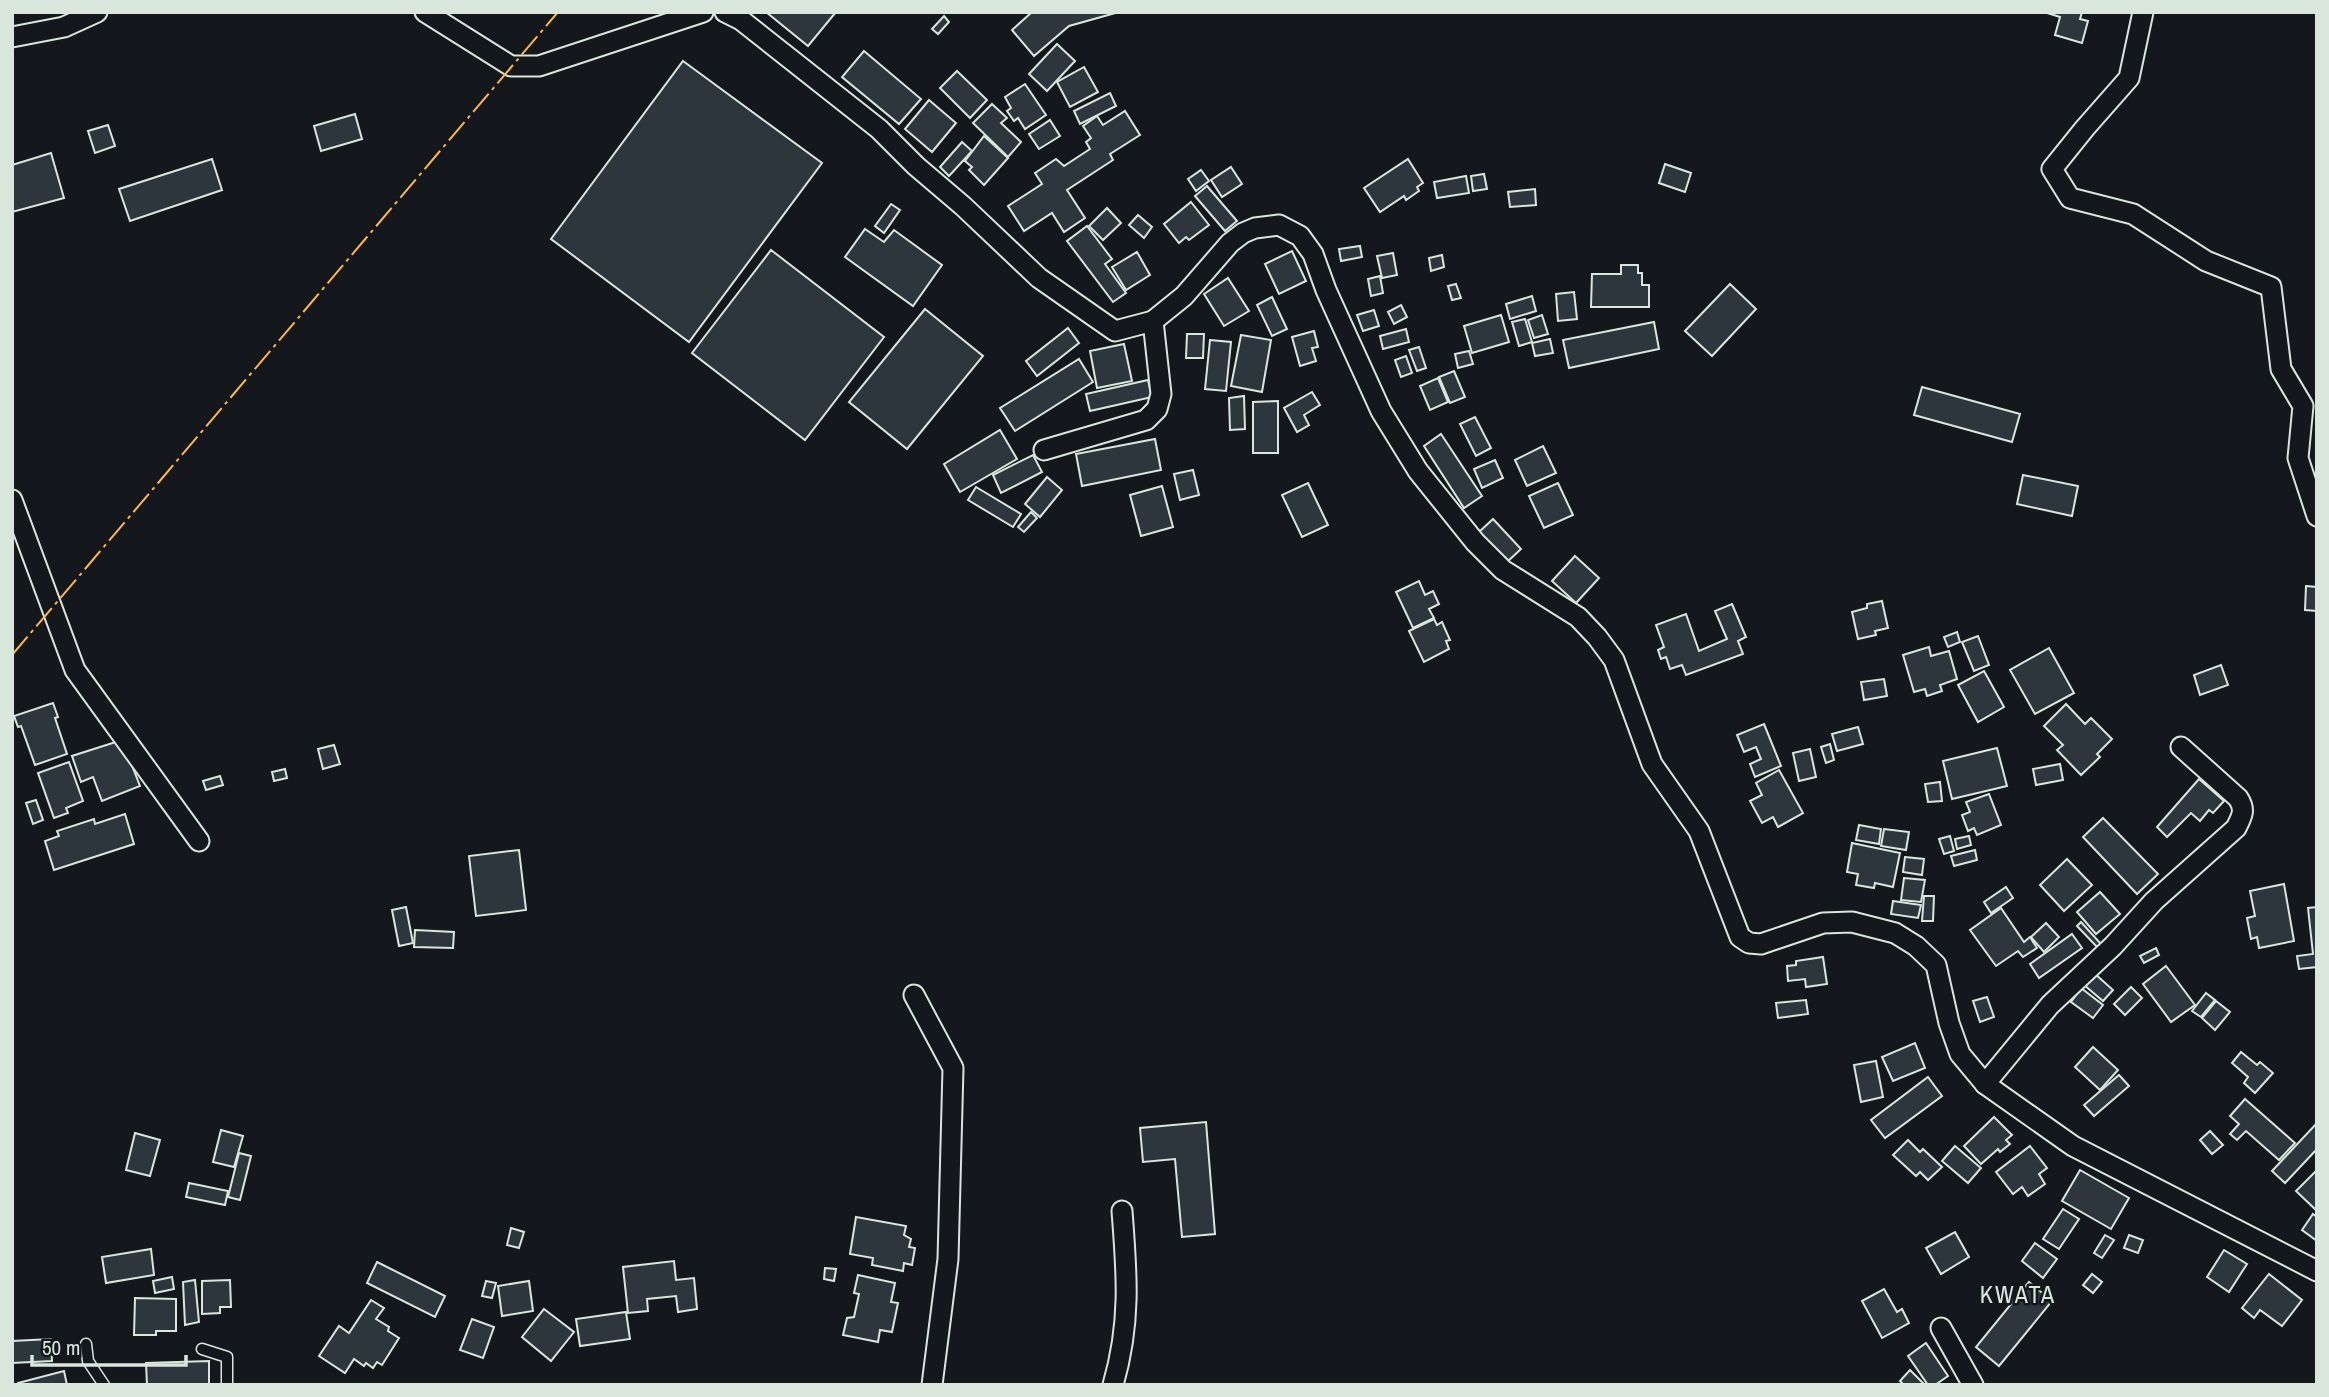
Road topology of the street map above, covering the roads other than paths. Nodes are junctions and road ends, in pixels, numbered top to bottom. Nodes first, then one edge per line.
1 (97, 12) edge
2 (425, 12) edge
3 (703, 12) edge
4 (725, 12) edge
5 (2143, 12) edge
6 (12, 37) edge
7 (1153, 321) junction
8 (1044, 450) dead end
9 (12, 500) edge
10 (2317, 516) edge
11 (2181, 747) dead end
12 (199, 841) dead end
13 (914, 995) dead end
14 (1985, 1084) junction
15 (1122, 1211) dead end
16 (2317, 1271) edge
17 (1941, 1328) dead end
18 (86, 1344) dead end
19 (202, 1349) dead end
20 (103, 1385) edge
21 (228, 1385) edge
22 (932, 1385) edge
23 (1113, 1385) edge
24 (1973, 1385) edge

1 - 6 street
2 - 3 street
4 - 7 street
5 - 10 street
7 - 8 street
7 - 14 street
9 - 12 street
11 - 14 street
13 - 22 street
14 - 16 street
15 - 23 street
17 - 24 street
18 - 20 lane
19 - 21 lane

